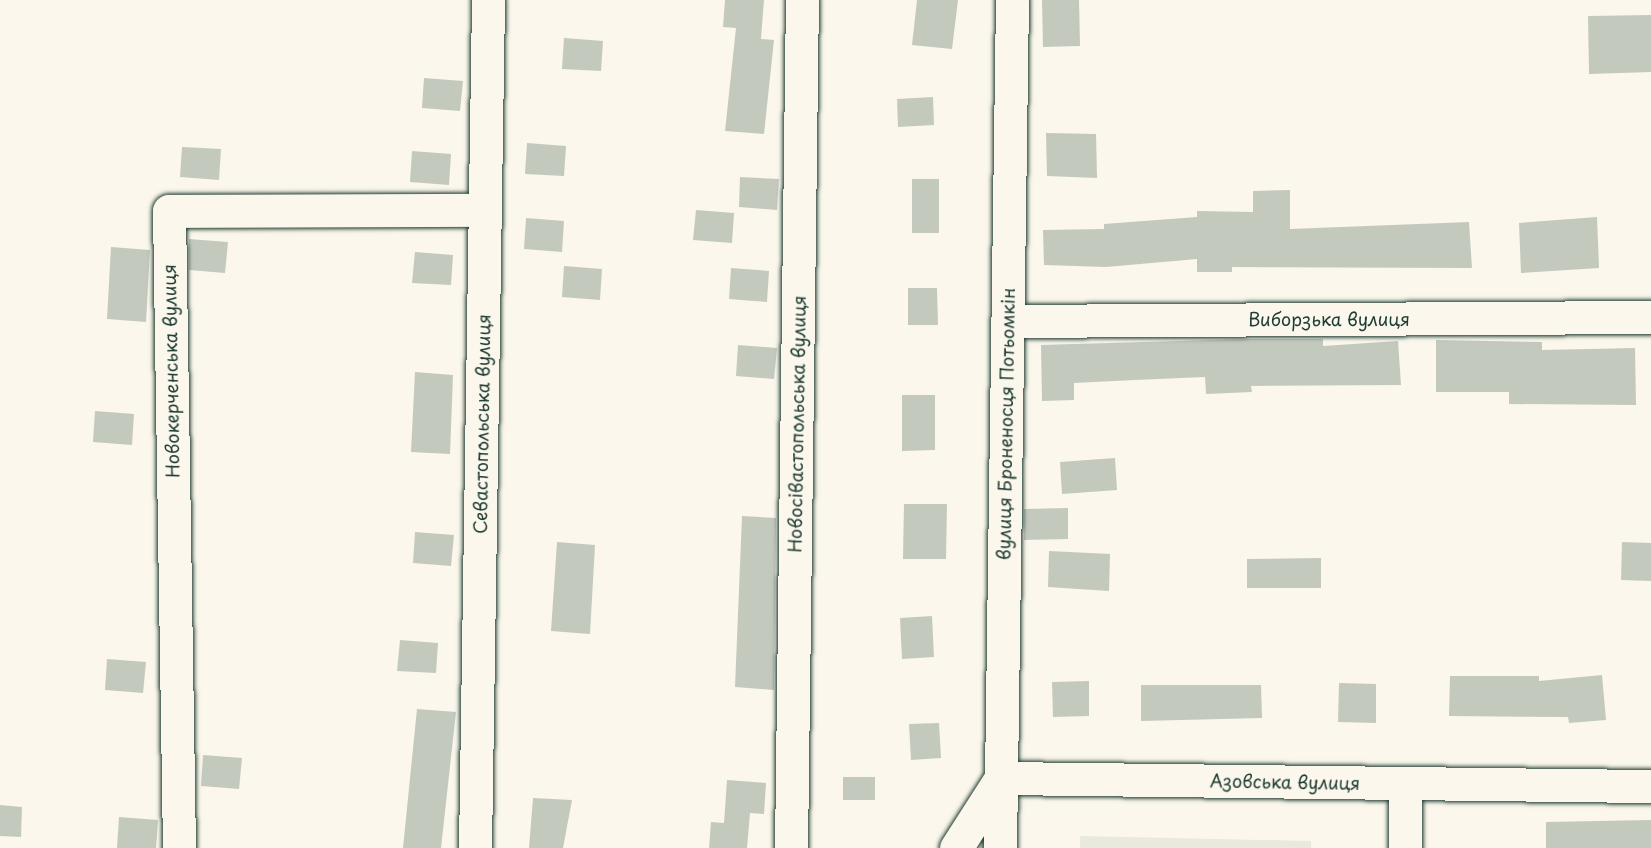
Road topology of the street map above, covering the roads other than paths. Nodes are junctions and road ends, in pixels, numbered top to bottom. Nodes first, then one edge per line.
1 (488, 0) edge
2 (802, 0) edge
3 (1013, 0) edge
4 (485, 210) junction
5 (1651, 317) edge
6 (1008, 321) junction
7 (1001, 778) junction
8 (1405, 783) junction
9 (1651, 786) edge
10 (179, 848) edge
11 (475, 848) edge
12 (791, 848) edge
13 (956, 848) edge
14 (1000, 848) edge
15 (1405, 848) edge

1 - 4 street, Севастопольська вулиця
2 - 12 street, Новосівастопольська вулиця
3 - 6 street, вулиця Броненосця Потьомкін
4 - 10 street, Новокерченська вулиця
4 - 11 street, Севастопольська вулиця
5 - 6 street, Виборзька вулиця
6 - 7 street, вулиця Броненосця Потьомкін
7 - 8 street, Азовська вулиця
7 - 13 street
7 - 14 street, вулиця Броненосця Потьомкін
8 - 9 street, Азовська вулиця
8 - 15 street

